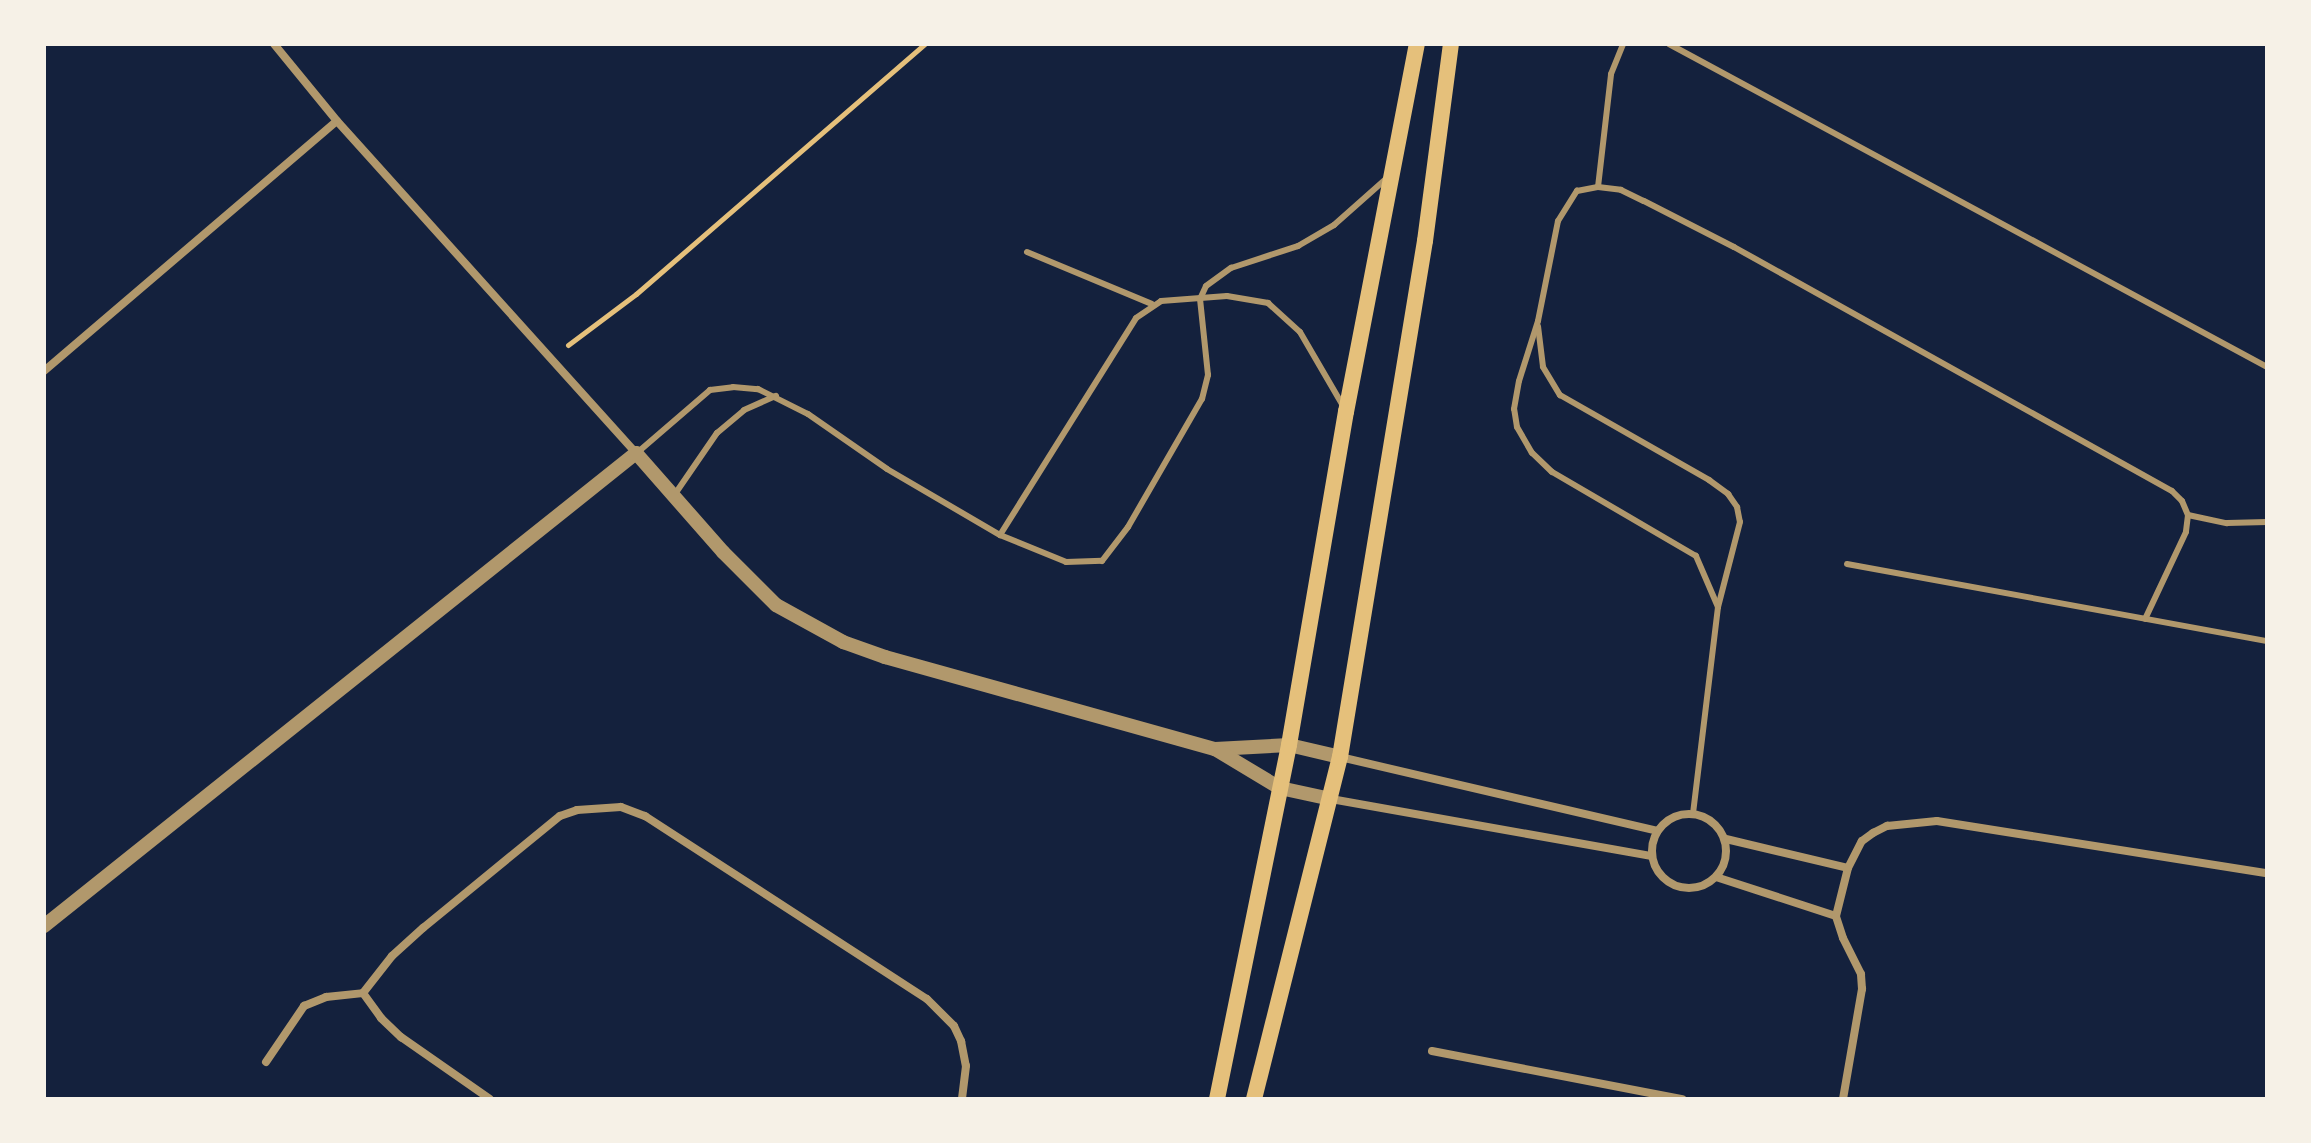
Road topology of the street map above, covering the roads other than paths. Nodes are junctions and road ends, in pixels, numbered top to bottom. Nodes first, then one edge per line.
1 (274, 44) edge
2 (1417, 44) edge
3 (1451, 44) edge
4 (1623, 44) edge
5 (1669, 44) edge
6 (337, 121) junction
7 (1390, 174) junction
8 (1598, 187) junction
9 (1027, 252) dead end
10 (1200, 299) junction
11 (1152, 304) junction
12 (1538, 321) junction
13 (2267, 367) edge
14 (44, 371) edge
15 (776, 396) junction
16 (1346, 412) junction
17 (636, 453) junction
18 (675, 495) junction
19 (2188, 515) junction
20 (2267, 522) edge
21 (1000, 535) junction
22 (1847, 564) dead end
23 (1718, 607) junction
24 (2145, 619) junction
25 (2267, 641) edge
26 (1289, 745) junction
27 (1215, 749) junction
28 (1340, 757) junction
29 (1280, 788) junction
30 (1331, 799) junction
31 (1693, 814) junction
32 (1658, 831) junction
33 (1726, 839) junction
34 (1652, 856) junction
35 (1848, 868) junction
36 (2267, 873) edge
37 (1716, 877) junction
38 (1836, 916) junction
39 (44, 926) edge
40 (363, 993) junction
41 (1432, 1051) dead end
42 (266, 1062) dead end
43 (490, 1099) edge
44 (962, 1099) edge
45 (1217, 1099) edge
46 (1254, 1099) edge
47 (1682, 1099) edge
48 (1843, 1099) edge

1 - 6 street
2 - 7 main road
3 - 28 main road
4 - 8 lane
5 - 13 lane
6 - 14 street
6 - 17 street
7 - 10 lane
7 - 16 main road
8 - 12 lane
8 - 19 lane
9 - 11 lane
10 - 11 lane
10 - 16 lane
10 - 21 lane
11 - 21 lane
12 - 23 lane
12 - 23 lane
15 - 17 lane
15 - 18 lane
15 - 21 lane
16 - 26 main road
17 - 18 street
17 - 39 street
18 - 27 street
19 - 20 lane
19 - 24 lane
22 - 24 lane
23 - 31 lane
24 - 25 lane
26 - 27 street
26 - 28 street
26 - 29 main road
27 - 29 street
28 - 30 main road
28 - 32 street
29 - 30 street
29 - 45 main road
30 - 34 street
30 - 46 main road
31 - 32 street
31 - 33 street
32 - 34 street
33 - 35 street
33 - 37 street
34 - 37 street
35 - 36 street
35 - 38 street
37 - 38 street
38 - 48 street
40 - 42 street
40 - 43 street
40 - 44 street
41 - 47 street

